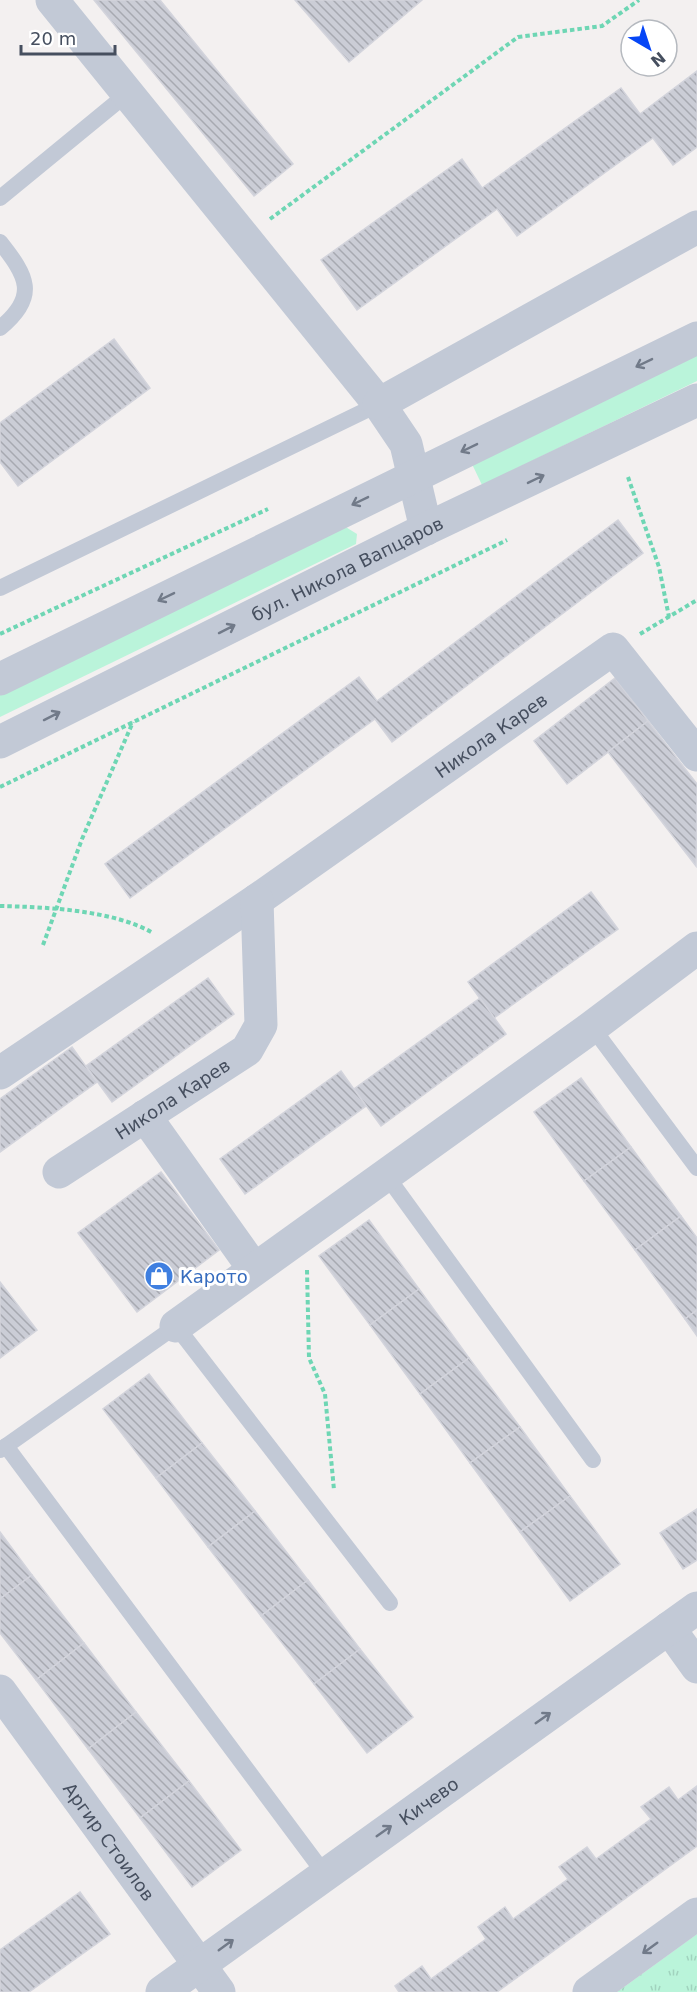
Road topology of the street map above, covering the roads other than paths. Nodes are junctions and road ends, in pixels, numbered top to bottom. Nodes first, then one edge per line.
1 (52, 0) edge
2 (128, 93) junction
3 (0, 198) edge
4 (697, 227) edge
5 (0, 242) edge
6 (0, 328) edge
7 (697, 338) edge
8 (697, 400) edge
9 (379, 404) junction
10 (412, 475) junction
11 (426, 529) junction
12 (0, 588) edge
13 (0, 679) edge
14 (0, 742) edge
15 (697, 755) edge
16 (257, 900) junction
17 (697, 948) edge
18 (592, 1027) junction
19 (0, 1072) edge
20 (145, 1116) junction
21 (697, 1168) edge
22 (59, 1172) dead end
23 (386, 1174) junction
24 (254, 1269) junction
25 (176, 1326) junction
26 (3, 1448) edge
27 (593, 1460) dead end
28 (390, 1603) dead end
29 (697, 1608) edge
30 (669, 1628) junction
31 (697, 1667) edge
32 (0, 1691) edge
33 (324, 1873) junction
34 (697, 1914) edge
35 (199, 1965) junction
36 (162, 1992) edge
37 (219, 1992) edge
38 (590, 1992) edge

1 - 2 street
2 - 3 lane
2 - 9 street
4 - 9 street
5 - 6 lane
7 -> 10 street
11 -> 8 street, бул. Никола Вапцаров
9 - 10 street
9 - 12 lane
10 - 11 street
10 -> 13 street
14 -> 11 street, бул. Никола Вапцаров
15 - 16 street, Никола Карев
16 - 19 street, Никола Карев
16 - 20 street, Никола Карев
17 - 18 street
18 - 21 lane
18 - 23 street
20 - 22 street, Никола Карев
20 - 24 street
23 - 24 street
23 - 27 lane
24 - 25 street
25 - 26 lane
25 - 28 lane
26 - 33 lane
29 - 30 street, Кичево
30 - 31 street
33 -> 30 street, Кичево
32 - 35 street, Аргир Стоилов
35 -> 33 street, Кичево
34 -> 38 street
35 - 36 street, Кичево
35 - 37 street, Аргир Стоилов

